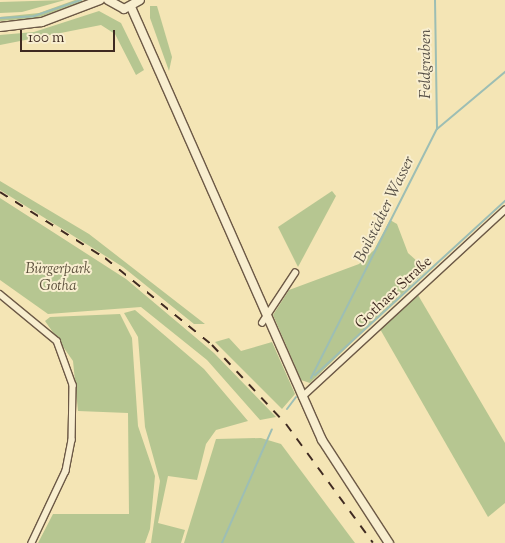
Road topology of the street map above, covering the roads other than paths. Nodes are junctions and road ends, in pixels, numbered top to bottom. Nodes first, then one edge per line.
1 (100, 0) edge
2 (108, 0) edge
3 (140, 0) edge
4 (131, 7) junction
5 (0, 26) edge
6 (505, 210) edge
7 (295, 273) dead end
8 (0, 294) edge
9 (264, 320) junction
10 (302, 397) junction
11 (32, 543) edge
12 (389, 543) edge

1 - 5 street
2 - 4 street
3 - 4 street
4 - 9 street
6 - 10 street, Gothaer Straße
7 - 9 street
8 - 11 street
9 - 10 street
10 - 12 street

